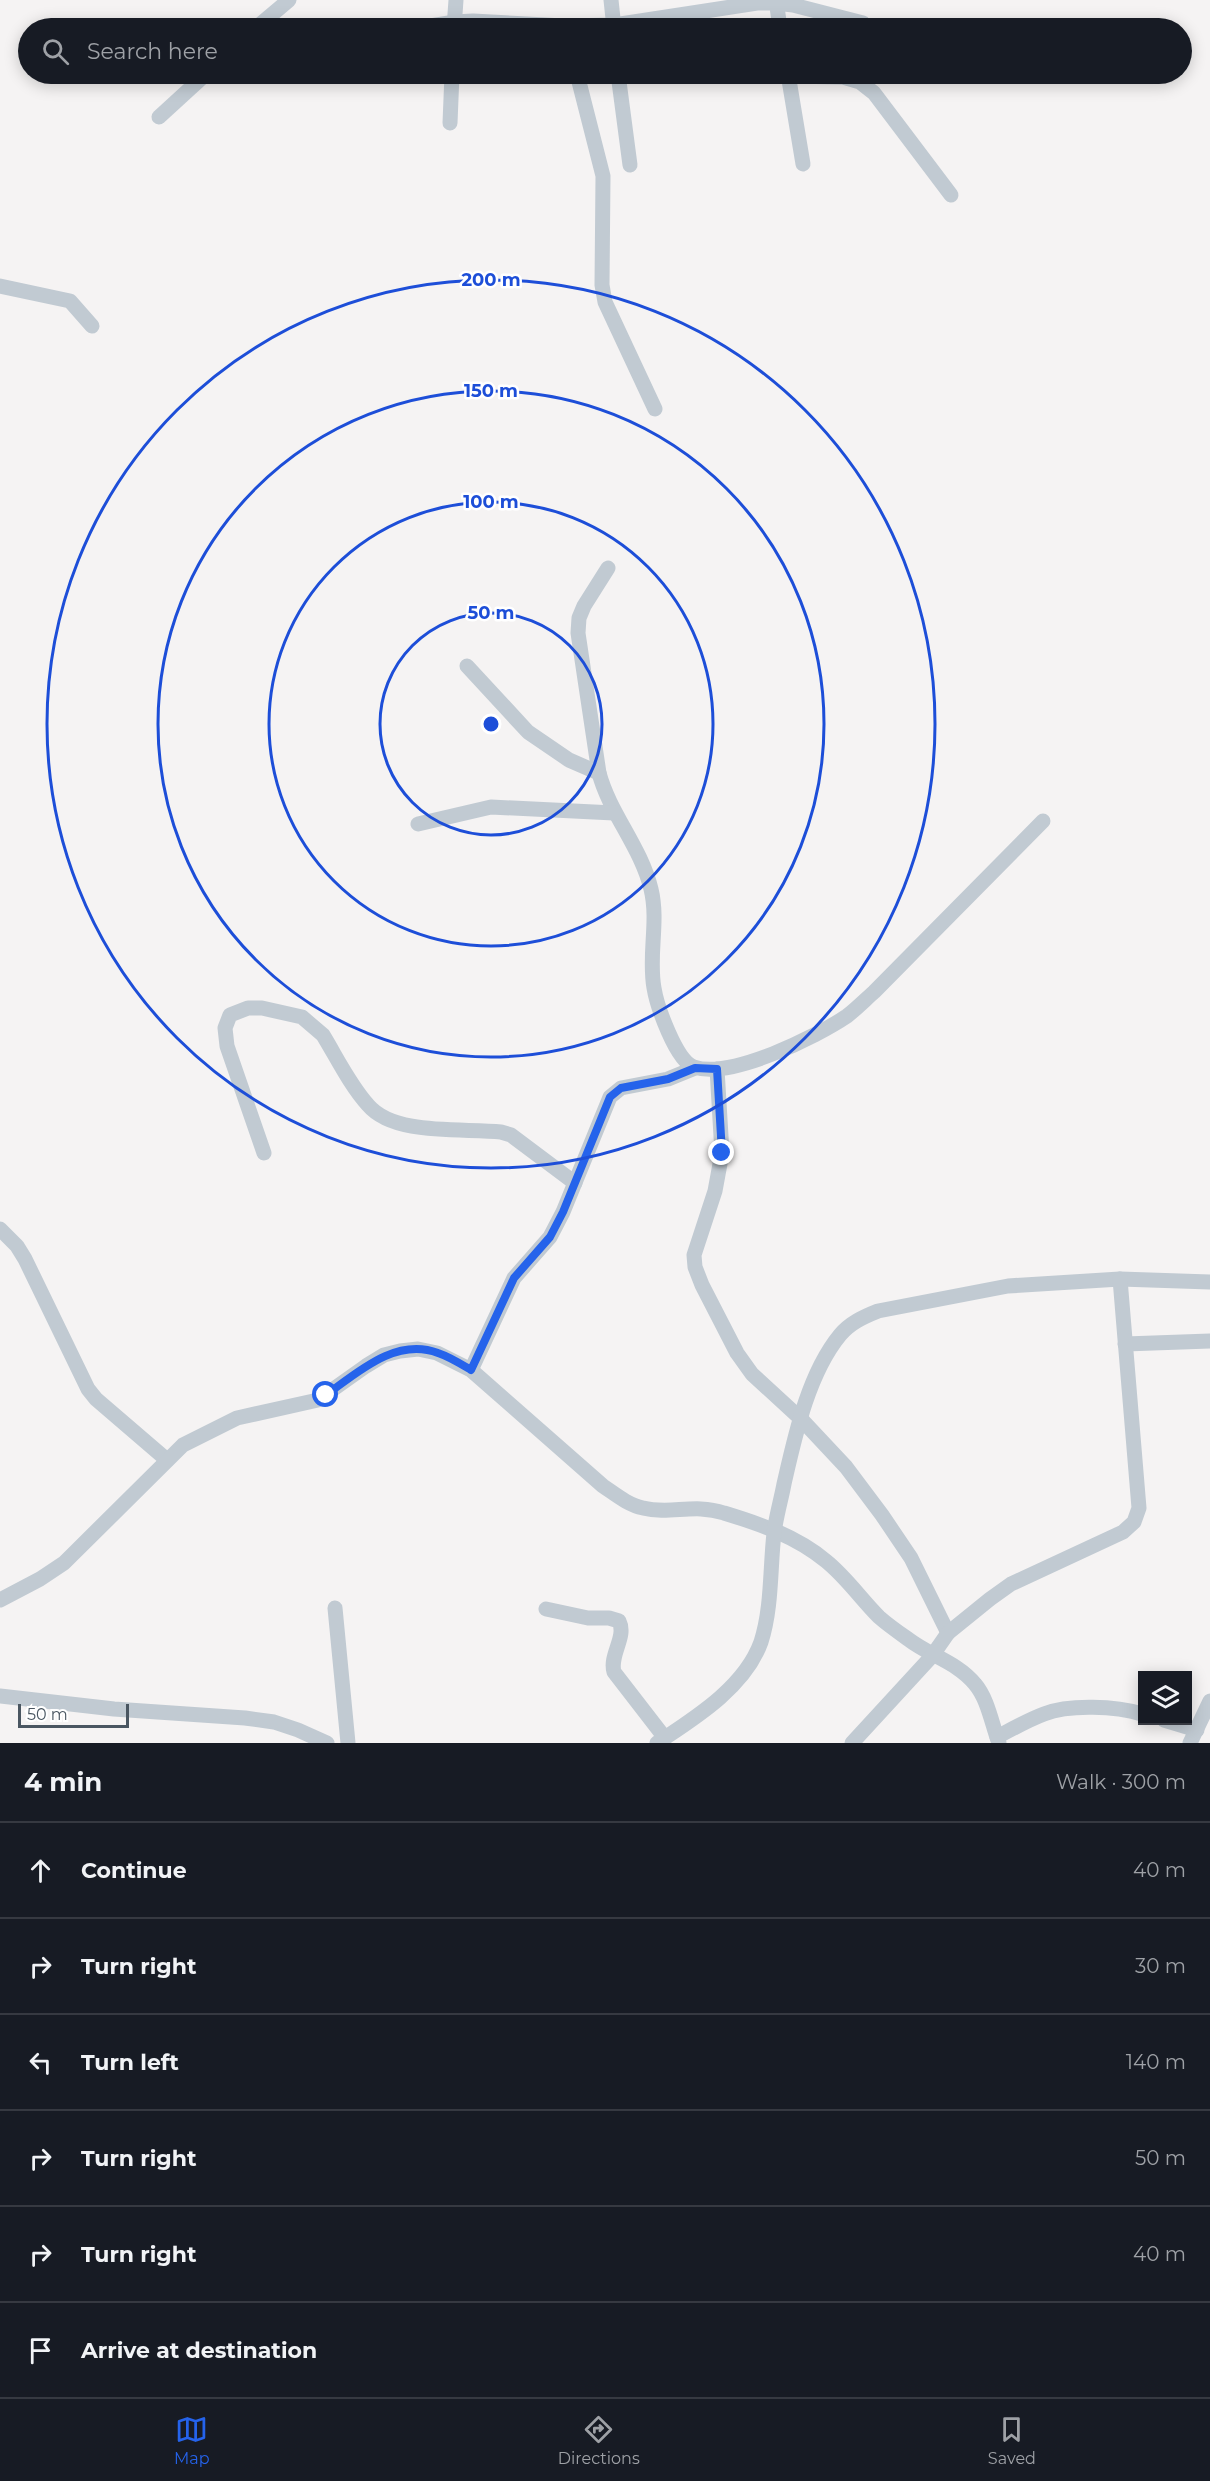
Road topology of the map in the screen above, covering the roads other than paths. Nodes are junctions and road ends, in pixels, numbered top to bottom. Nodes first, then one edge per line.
1 (289, 0) edge
2 (456, 0) edge
3 (611, 0) edge
4 (776, 1) edge
5 (268, 18) edge
6 (455, 18) edge
7 (613, 18) edge
8 (668, 18) edge
9 (779, 18) edge
10 (843, 18) edge
11 (195, 84) edge
12 (452, 84) edge
13 (580, 84) edge
14 (619, 84) edge
15 (790, 84) edge
16 (863, 84) edge
17 (159, 117) dead end
18 (450, 123) dead end
19 (803, 164) dead end
20 (630, 165) dead end
21 (951, 195) dead end
22 (0, 286) edge
23 (92, 326) dead end
24 (655, 409) dead end
25 (608, 568) dead end
26 (467, 666) dead end
27 (599, 773) junction
28 (614, 813) junction
29 (1043, 821) dead end
30 (418, 824) dead end
31 (695, 1068) junction
32 (717, 1069) junction
33 (264, 1153) dead end
34 (575, 1183) junction
35 (0, 1229) edge
36 (1120, 1279) junction
37 (1210, 1282) edge
38 (1210, 1341) edge
39 (1125, 1344) junction
40 (471, 1370) junction
41 (801, 1419) junction
42 (167, 1460) junction
43 (774, 1530) junction
44 (0, 1600) edge
45 (335, 1608) dead end
46 (546, 1609) dead end
47 (948, 1633) junction
48 (932, 1656) junction
49 (0, 1696) edge
50 (1210, 1701) edge
51 (1138, 1713) edge
52 (1173, 1725) edge
53 (1193, 1737) edge
54 (661, 1740) edge
55 (998, 1740) edge
56 (327, 1743) edge
57 (348, 1743) edge
58 (852, 1743) edge

1 - 5 street
2 - 6 street
3 - 7 street
4 - 8 street
4 - 9 street
4 - 10 street
11 - 17 street
12 - 18 street
13 - 24 street
14 - 20 street
15 - 19 street
16 - 21 street
22 - 23 street
25 - 27 street
26 - 27 street
27 - 28 street
28 - 30 street
28 - 31 street
29 - 32 street
31 - 32 street
31 - 34 street
32 - 41 street
33 - 34 street
34 - 40 street
35 - 42 street
36 - 37 street
36 - 39 street
36 - 41 street
38 - 39 street
39 - 47 street
40 - 42 street
40 - 43 street
41 - 43 street
41 - 47 street
42 - 44 street
43 - 48 street
43 - 54 street
45 - 57 street
46 - 54 street
47 - 48 street
48 - 55 street
48 - 58 street
49 - 56 street
50 - 53 street
51 - 55 street
52 - 53 street

